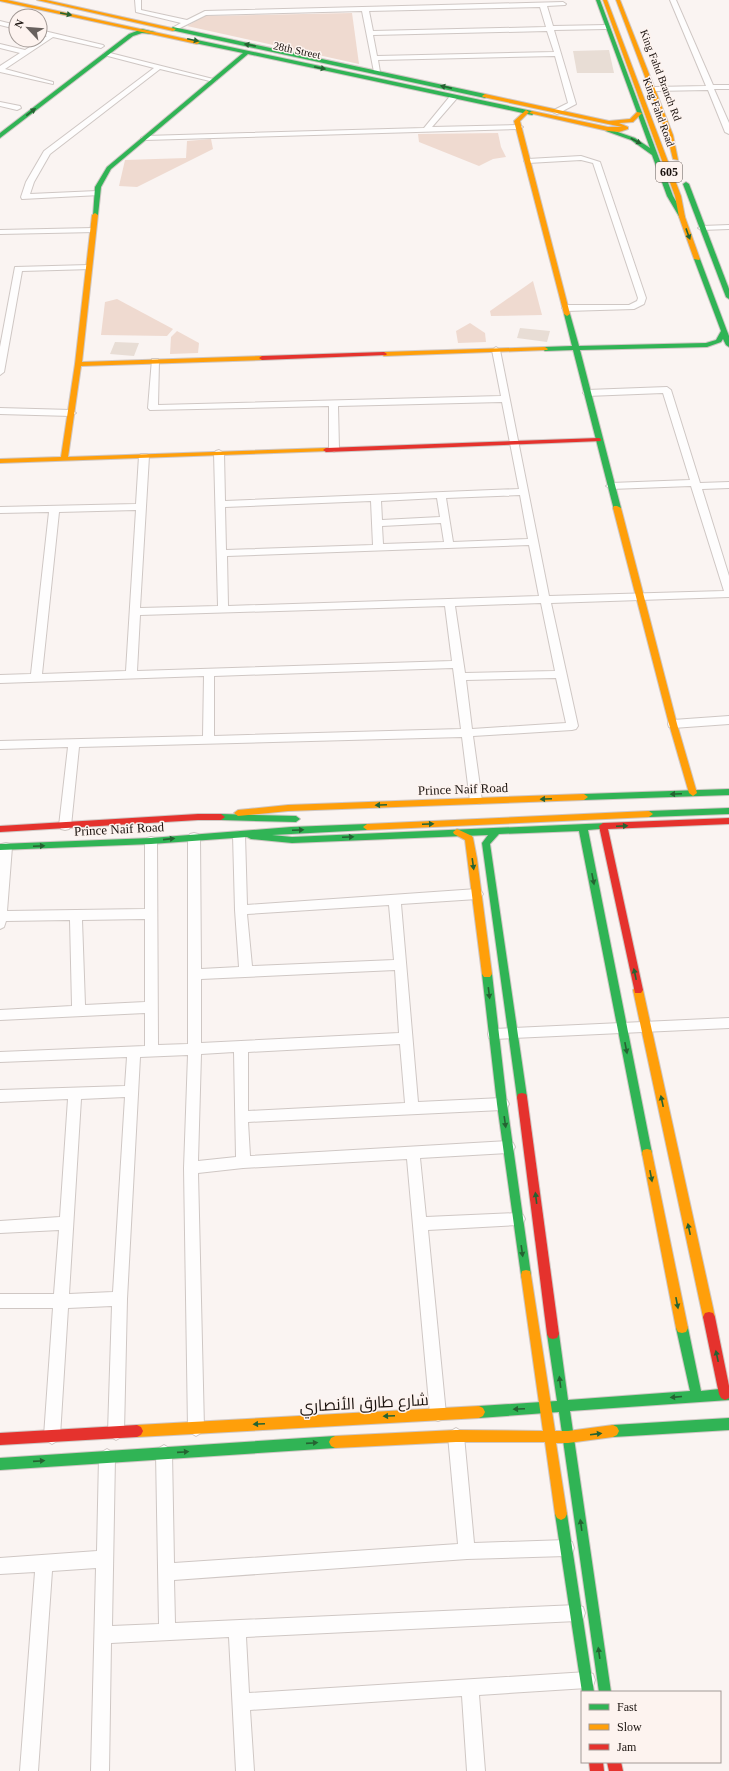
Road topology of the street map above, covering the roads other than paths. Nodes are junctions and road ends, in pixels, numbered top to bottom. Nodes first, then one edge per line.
1 (0, 0) edge
2 (13, 0) edge
3 (39, 0) edge
4 (53, 0) edge
5 (138, 0) edge
6 (673, 0) edge
7 (601, 1) edge
8 (615, 1) edge
9 (470, 3) edge
10 (543, 4) junction
11 (563, 4) dead end
12 (24, 6) junction
13 (66, 6) junction
14 (365, 9) junction
15 (187, 22) junction
16 (123, 25) junction
17 (607, 27) junction
18 (550, 28) junction
19 (174, 29) junction
20 (152, 32) junction
21 (369, 33) junction
22 (48, 34) edge
23 (52, 35) junction
24 (116, 35) junction
25 (125, 40) junction
26 (0, 46) edge
27 (101, 46) junction
28 (26, 52) junction
29 (248, 52) junction
30 (106, 54) junction
31 (558, 54) junction
32 (89, 55) dead end
33 (374, 58) junction
34 (159, 67) junction
35 (0, 70) edge
36 (376, 72) junction
37 (55, 80) joint
38 (214, 80) junction
39 (710, 87) junction
40 (729, 87) edge
41 (654, 89) junction
42 (40, 91) dead end
43 (454, 97) junction
44 (0, 104) edge
45 (19, 106) joint
46 (526, 112) junction
47 (556, 112) junction
48 (639, 113) junction
49 (6, 117) dead end
50 (591, 122) junction
51 (520, 127) junction
52 (426, 130) junction
53 (729, 132) edge
54 (0, 136) edge
55 (145, 138) junction
56 (654, 154) junction
57 (528, 161) junction
58 (679, 166) junction
59 (97, 193) junction
60 (682, 217) junction
61 (702, 228) junction
62 (729, 228) edge
63 (93, 230) junction
64 (0, 232) edge
65 (89, 267) junction
66 (729, 297) edge
67 (566, 308) junction
68 (724, 331) junction
69 (3, 338) edge
70 (729, 345) edge
71 (575, 348) junction
72 (496, 350) junction
73 (155, 361) junction
74 (78, 364) junction
75 (0, 372) edge
76 (587, 393) junction
77 (506, 399) junction
78 (333, 403) junction
79 (0, 412) edge
80 (71, 413) junction
81 (599, 440) junction
82 (514, 443) junction
83 (334, 450) junction
84 (219, 453) junction
85 (144, 456) junction
86 (64, 459) junction
87 (0, 461) edge
88 (696, 485) junction
89 (611, 486) junction
90 (729, 486) edge
91 (524, 492) junction
92 (441, 495) junction
93 (376, 498) junction
94 (220, 504) junction
95 (141, 507) junction
96 (54, 509) junction
97 (0, 510) edge
98 (445, 520) junction
99 (377, 523) junction
100 (533, 542) junction
101 (449, 545) junction
102 (378, 547) junction
103 (222, 553) junction
104 (729, 593) edge
105 (640, 597) junction
106 (544, 600) junction
107 (450, 602) junction
108 (223, 609) junction
109 (134, 612) junction
110 (459, 664) junction
111 (209, 672) junction
112 (560, 674) junction
113 (131, 675) junction
114 (460, 677) junction
115 (36, 678) junction
116 (0, 679) edge
117 (729, 720) edge
118 (672, 724) junction
119 (466, 732) junction
120 (208, 740) junction
121 (74, 743) junction
122 (0, 745) edge
123 (729, 792) edge
124 (692, 793) junction
125 (729, 800) edge
126 (476, 802) junction
127 (578, 807) dead end
128 (729, 811) edge
129 (198, 818) junction
130 (308, 818) dead end
131 (729, 821) edge
132 (65, 826) junction
133 (603, 826) junction
134 (584, 827) junction
135 (0, 829) edge
136 (498, 830) junction
137 (457, 832) junction
138 (239, 835) junction
139 (194, 837) junction
140 (151, 841) junction
141 (3, 847) edge
142 (600, 863) junction
143 (477, 894) junction
144 (395, 899) junction
145 (241, 910) junction
146 (151, 914) junction
147 (76, 915) junction
148 (0, 920) edge
149 (400, 965) junction
150 (246, 971) junction
151 (194, 974) junction
152 (152, 1007) junction
153 (79, 1011) junction
154 (0, 1016) edge
155 (729, 1023) edge
156 (646, 1027) junction
157 (622, 1029) junction
158 (514, 1033) junction
159 (494, 1034) junction
160 (407, 1038) junction
161 (241, 1047) junction
162 (195, 1049) junction
163 (152, 1051) junction
164 (134, 1052) junction
165 (0, 1057) edge
166 (132, 1091) junction
167 (75, 1093) junction
168 (0, 1096) edge
169 (502, 1104) junction
170 (412, 1108) junction
171 (241, 1117) junction
172 (508, 1147) junction
173 (413, 1152) junction
174 (243, 1162) junction
175 (191, 1168) junction
176 (518, 1219) junction
177 (66, 1223) junction
178 (420, 1224) junction
179 (0, 1227) edge
180 (120, 1299) junction
181 (0, 1301) edge
182 (61, 1301) junction
183 (727, 1394) edge
184 (696, 1395) junction
185 (545, 1407) junction
186 (563, 1407) junction
187 (438, 1414) junction
188 (729, 1424) edge
189 (196, 1428) junction
190 (116, 1432) junction
191 (52, 1436) junction
192 (456, 1436) junction
193 (568, 1437) junction
194 (550, 1438) junction
195 (0, 1439) edge
196 (164, 1453) junction
197 (107, 1457) junction
198 (0, 1464) edge
199 (566, 1548) junction
200 (467, 1551) junction
201 (105, 1559) junction
202 (44, 1563) junction
203 (0, 1566) edge
204 (166, 1572) junction
205 (577, 1614) junction
206 (237, 1629) junction
207 (167, 1632) junction
208 (103, 1635) junction
209 (587, 1686) edge
210 (470, 1687) junction
211 (604, 1691) edge
212 (242, 1702) junction
213 (29, 1771) edge
214 (100, 1771) edge
215 (245, 1771) edge
216 (476, 1771) edge

1 - 12 main road, 28th Street
2 - 12 main road
3 - 13 main road, 28th Street
4 - 13 main road
5 - 15 street
6 - 39 street
7 - 17 main road
7 - 60 main road, King Fahd Road / 605
8 - 41 main road, King Fahd Branch Rd
8 - 58 main road, King Fahd Road / 605
9 - 10 street
9 - 14 street
10 - 11 street
10 - 18 street
12 -> 16 main road, 28th Street
13 - 19 main road, 28th Street
14 - 15 street
14 - 21 street
15 - 19 street
16 - 20 main road, 28th Street
16 - 24 main road
17 - 18 street
17 - 48 main road
18 - 21 street
18 - 31 street
36 -> 19 main road, 28th Street
20 - 25 main road
20 -> 29 main road, 28th Street
21 - 33 street
22 - 23 street
23 - 27 street
23 - 28 street
24 - 25 main road
24 - 27 main road
25 - 30 main road
26 - 28 street
27 - 32 main road
28 - 35 street
29 - 38 main road
29 -> 43 main road, 28th Street
30 - 34 street
54 -> 30 main road
31 - 33 street
31 - 47 street
33 - 36 street
34 - 38 street
34 - 59 street
35 - 37 street
47 -> 36 main road, 28th Street
37 - 42 main road
38 - 55 main road
39 - 40 street
39 - 41 street
39 - 53 street
41 - 58 main road, King Fahd Branch Rd
43 - 46 main road, 28th Street
43 - 52 street
44 - 45 street
45 - 49 main road
46 - 50 main road, 28th Street
46 - 51 main road
47 - 50 main road, 28th Street
48 - 50 main road
48 - 56 main road
50 -> 56 main road
51 - 52 street
51 - 57 main road
52 - 55 street
55 - 59 main road
56 - 60 main road
57 - 67 main road
57 - 67 street
58 - 61 main road, King Fahd Road / 605
59 - 63 main road
60 -> 68 main road, King Fahd Road / 605
61 - 62 street
61 - 66 main road, King Fahd Road / 605
63 - 64 street
63 - 65 main road
65 - 69 street
65 - 74 main road
67 - 71 main road
68 - 70 main road, King Fahd Road / 605
68 - 71 main road
69 - 75 street
71 - 72 main road
71 - 76 main road
72 - 73 main road
72 - 77 street
73 - 74 main road
73 - 78 street
74 - 80 main road
76 - 81 main road
76 - 88 street
77 - 78 street
77 - 82 street
78 - 83 street
79 - 80 street
80 - 86 main road
81 - 82 main road
81 - 89 main road
82 - 83 main road
82 - 91 street
83 - 84 main road
84 - 85 main road
84 - 94 street
85 - 86 main road
85 - 95 street
86 - 87 main road
88 - 89 street
88 - 90 street
88 - 104 street
89 - 105 main road
91 - 92 street
91 - 100 street
92 - 93 street
92 - 98 street
93 - 94 street
93 - 99 street
94 - 103 street
95 - 96 street
95 - 109 street
96 - 97 street
96 - 115 street
98 - 99 street
98 - 101 street
99 - 102 street
100 - 101 street
100 - 106 street
101 - 102 street
102 - 103 street
103 - 108 street
104 - 105 street
105 - 106 street
105 - 118 main road
106 - 107 street
106 - 112 street
107 - 108 street
107 - 110 street
108 - 109 street
109 - 113 street
110 - 111 street
110 - 114 street
111 - 113 street
111 - 120 street
112 - 114 street
112 - 119 street
113 - 115 street
114 - 119 street
115 - 116 street
117 - 118 street
118 - 124 main road
119 - 120 street
119 - 126 street
120 - 121 street
121 - 122 street
121 - 132 street
123 - 124 main road, Prince Naif Road
124 -> 126 main road, Prince Naif Road
125 - 127 main road
126 -> 129 main road, Prince Naif Road
138 -> 128 main road, Prince Naif Road
129 - 130 main road, Prince Naif Road
129 - 132 main road, Prince Naif Road
133 -> 131 main road, Prince Naif Road
132 - 135 main road, Prince Naif Road
133 - 134 main road, Prince Naif Road
133 - 142 main road
134 - 136 main road, Prince Naif Road
134 - 142 main road
136 - 137 main road, Prince Naif Road
136 - 158 main road
138 -> 137 main road, Prince Naif Road
137 -> 143 main road
138 - 139 main road, Prince Naif Road
138 - 145 street
140 -> 139 main road, Prince Naif Road
139 - 151 street
141 -> 140 main road, Prince Naif Road
140 - 146 street
141 - 148 street
156 -> 142 main road
142 -> 157 main road
143 - 144 street
143 -> 159 main road
144 - 145 street
144 - 149 street
145 - 150 street
146 - 147 street
146 - 152 street
147 - 148 street
147 - 153 street
149 - 150 street
149 - 160 street
150 - 151 street
151 - 162 street
152 - 153 street
152 - 163 street
153 - 154 street
155 - 156 street
156 - 157 street
183 -> 156 main road
157 - 158 street
157 -> 184 main road
158 - 159 street
186 -> 158 main road
159 - 169 main road
160 - 161 street
160 - 170 street
161 - 162 street
161 - 171 street
162 - 163 street
162 - 175 street
163 - 164 street
164 - 165 street
164 - 166 street
166 - 167 street
166 - 180 street
167 - 168 street
167 - 177 street
169 - 170 street
169 -> 172 main road
170 - 171 street
171 - 174 street
172 - 173 street
172 - 176 main road
173 - 174 street
173 - 178 street
174 - 175 street
175 - 189 street
176 - 178 street
176 -> 185 main road
177 - 179 street
177 - 182 street
178 - 187 street
180 - 182 street
180 - 190 street
181 - 182 street
182 - 191 street
183 - 184 main road, شارع طارق الأنصاري
184 -> 186 main road, شارع طارق الأنصاري
185 - 186 main road, شارع طارق الأنصاري
185 -> 187 main road, شارع طارق الأنصاري
185 - 194 main road
186 - 193 main road
187 -> 189 main road, شارع طارق الأنصاري
193 -> 188 main road
189 - 190 main road, شارع طارق الأنصاري
190 - 191 main road, شارع طارق الأنصاري
191 - 195 main road, شارع طارق الأنصاري
192 - 194 main road
196 -> 192 main road
192 - 200 street
193 - 194 main road
211 -> 193 main road
194 - 199 main road
196 - 197 main road
196 - 204 street
198 -> 197 main road
197 - 201 street
199 - 200 street
199 - 205 main road
200 - 204 street
201 - 202 street
201 - 208 street
202 - 203 street
202 - 213 street
204 - 207 street
205 - 206 street
205 - 209 main road
206 - 207 street
206 - 212 street
207 - 208 street
208 - 214 street
209 - 210 street
210 - 212 street
210 - 216 street
212 - 215 street

